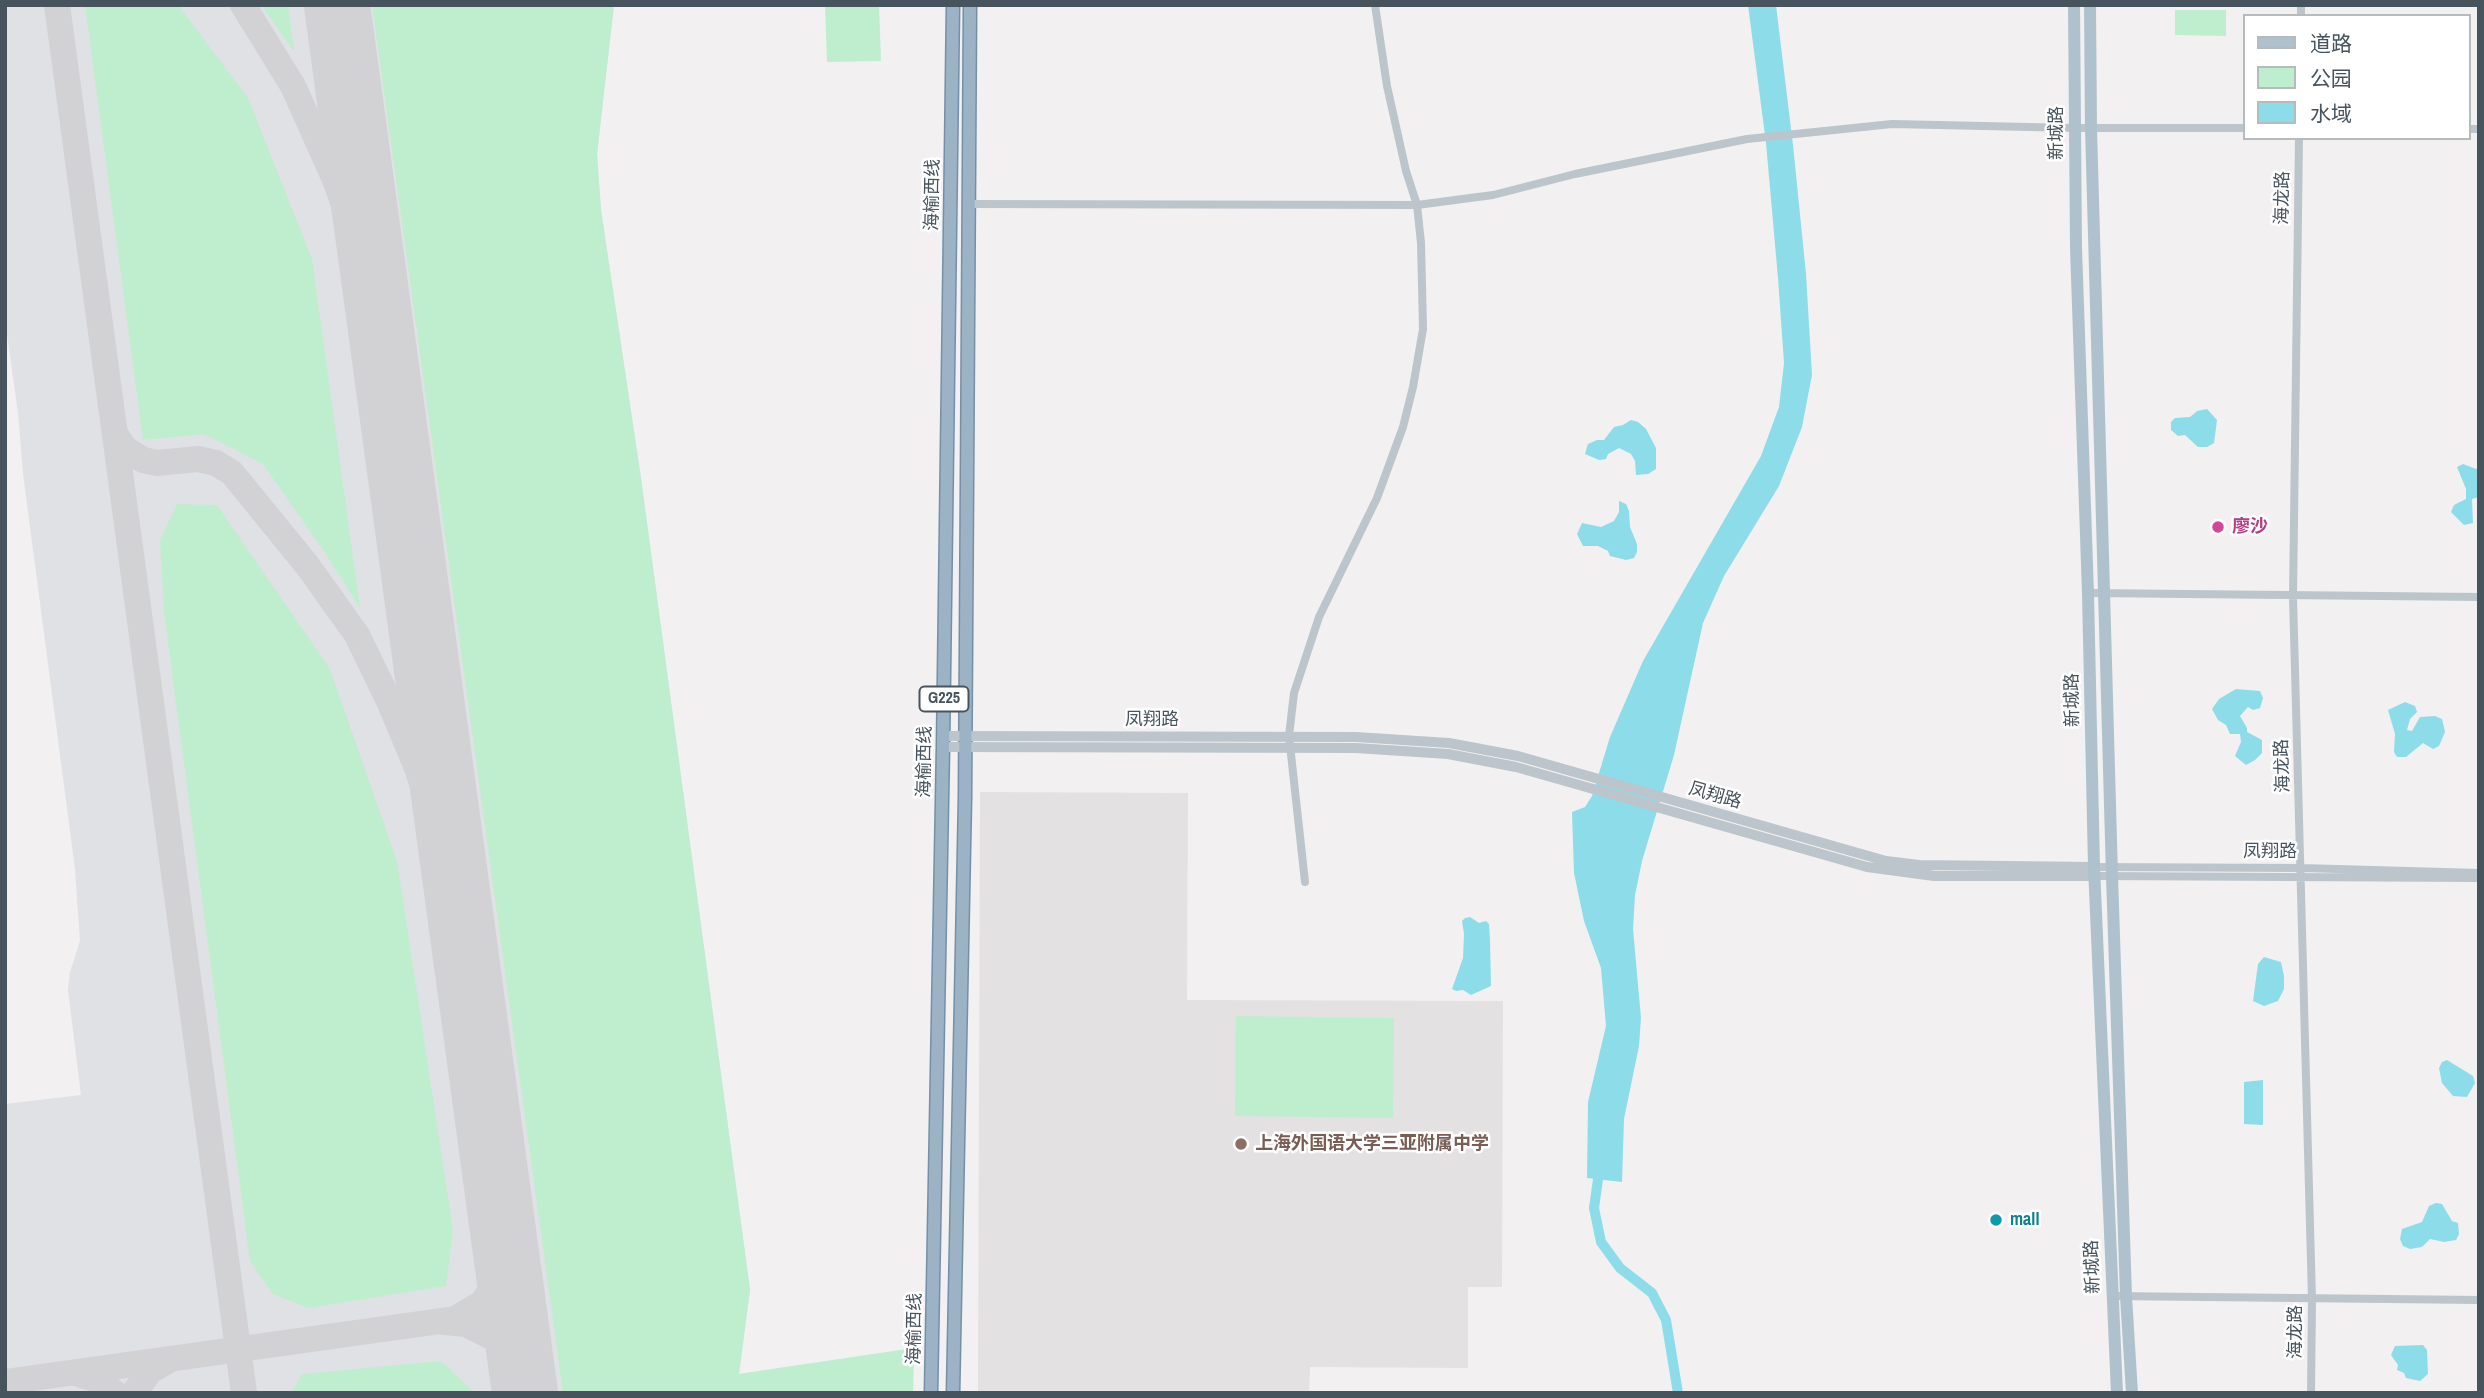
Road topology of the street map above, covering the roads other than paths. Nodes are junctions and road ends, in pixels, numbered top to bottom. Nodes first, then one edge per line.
1 (953, 5) edge
2 (970, 5) edge
3 (1376, 5) edge
4 (2074, 5) edge
5 (2090, 5) edge
6 (2075, 128) junction
7 (2091, 128) junction
8 (2242, 128) edge
9 (2299, 140) edge
10 (969, 204) junction
11 (1418, 205) junction
12 (2088, 593) junction
13 (2105, 594) junction
14 (2293, 597) junction
15 (2479, 597) edge
16 (1289, 736) junction
17 (943, 741) junction
18 (965, 742) junction
19 (1290, 747) junction
20 (1590, 782) junction
21 (2094, 871) junction
22 (2111, 872) junction
23 (2302, 872) junction
24 (2479, 875) edge
25 (1305, 882) dead end
26 (2119, 1296) junction
27 (2312, 1298) junction
28 (2479, 1300) edge
29 (931, 1393) edge
30 (953, 1393) edge
31 (2117, 1393) edge
32 (2132, 1393) edge
33 (2311, 1393) edge

1 - 17 highway, 海榆西线 / G225
2 - 10 highway, 海榆西线 / G225
3 - 11 street
4 - 6 main road, 新城路
5 - 7 main road, 新城路
6 - 7 street
6 - 11 street
6 - 12 main road, 新城路
7 - 8 street
7 - 13 main road, 新城路
9 - 14 street, 海龙路
10 - 11 street
10 - 18 highway, 海榆西线 / G225
11 - 16 street
12 - 13 street
12 - 21 main road, 新城路
13 - 14 street
13 - 22 main road, 新城路
14 - 15 street
14 - 23 street, 海龙路
16 - 18 street, 凤翔路
16 - 19 street
16 - 20 street, 凤翔路
17 - 18 street, 凤翔路
17 - 29 highway, 海榆西线 / G225
18 - 19 street, 凤翔路
18 - 30 highway, 海榆西线 / G225
19 - 20 street, 凤翔路
19 - 25 street
20 - 21 street, 凤翔路
21 - 22 street, 凤翔路
21 - 26 main road, 新城路
22 - 23 street, 凤翔路
22 - 26 main road, 新城路
23 - 24 street, 凤翔路
23 - 27 street, 海龙路
26 - 27 street
26 - 31 main road, 新城路
26 - 32 main road, 新城路
27 - 28 street
27 - 33 street, 海龙路

